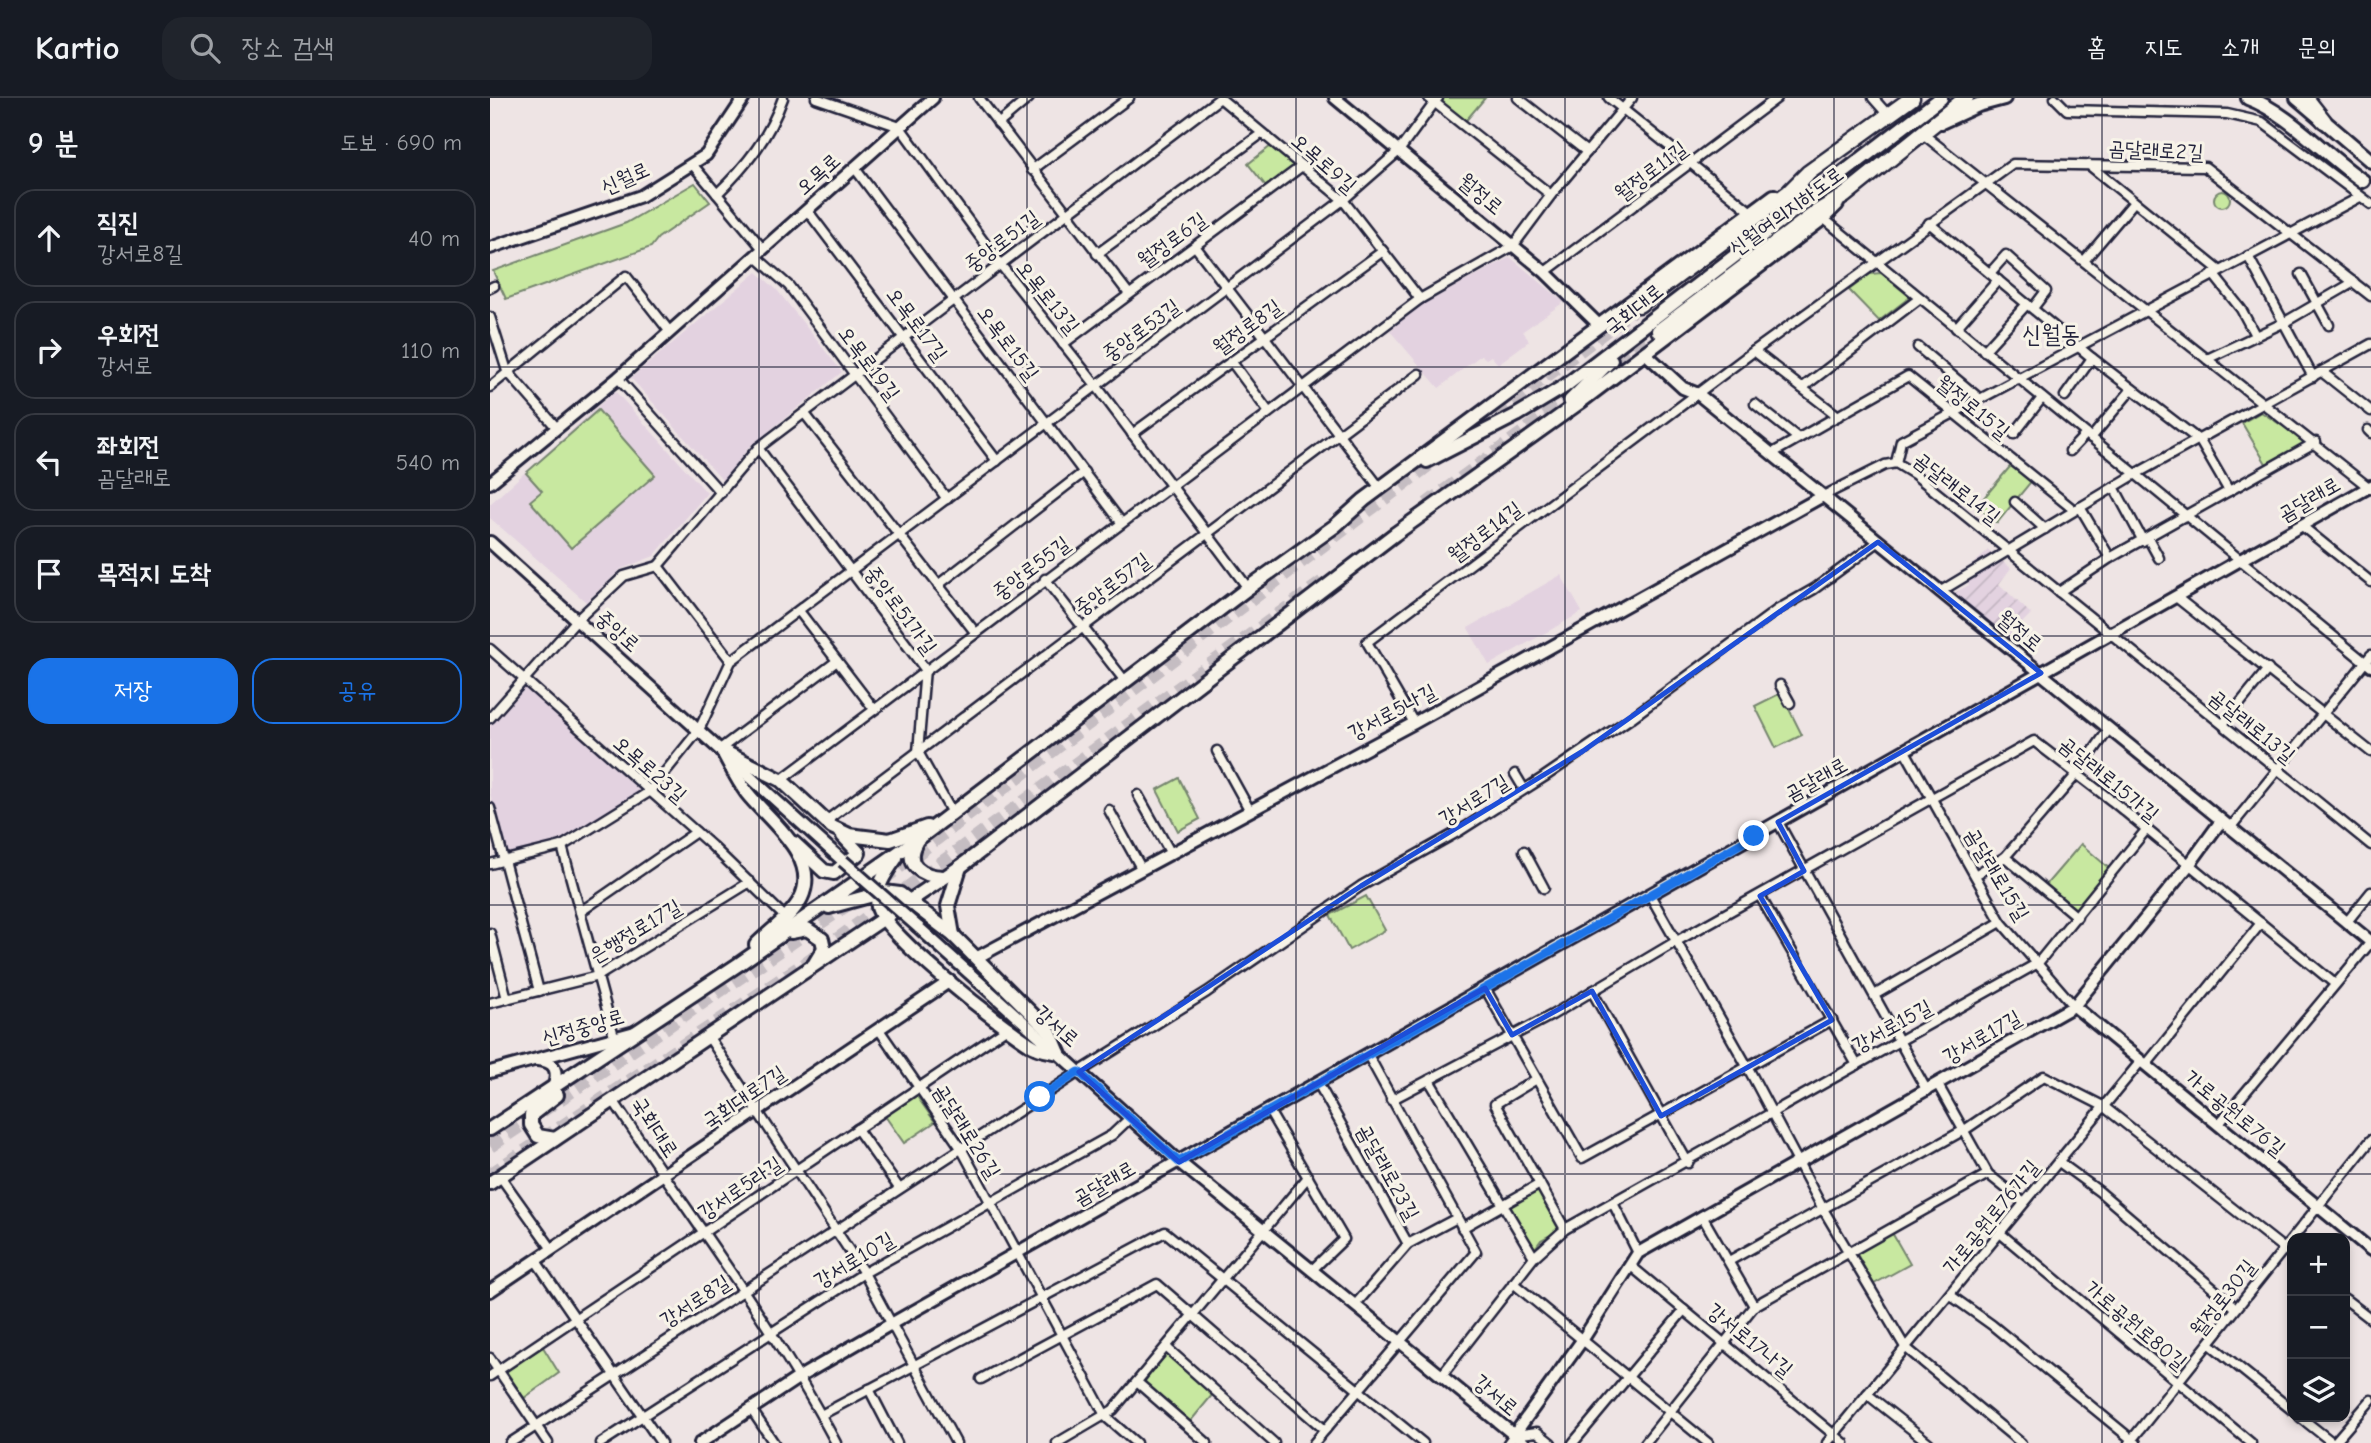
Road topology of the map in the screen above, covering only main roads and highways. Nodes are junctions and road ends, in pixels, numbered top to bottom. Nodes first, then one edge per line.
1 (1912, 98) edge
2 (1941, 98) edge
3 (1950, 98) edge
4 (1966, 98) edge
5 (2004, 98) edge
6 (2248, 98) edge
7 (2268, 98) edge
8 (2297, 98) edge
9 (2306, 98) edge
10 (2324, 121) junction
11 (1937, 123) junction
12 (2371, 161) edge
13 (1808, 173) junction
14 (2367, 184) edge
15 (1844, 196) junction
16 (1639, 305) tunnel mouth
17 (1659, 331) tunnel mouth
18 (1549, 421) junction
19 (1335, 526) junction
20 (948, 817) junction
21 (829, 824) junction
22 (918, 839) junction
23 (794, 842) junction
24 (900, 852) junction
25 (960, 866) junction
26 (944, 877) junction
27 (878, 894) junction
28 (909, 900) junction
29 (816, 912) junction
30 (930, 917) junction
31 (886, 922) junction
32 (783, 934) junction
33 (953, 935) junction
34 (903, 940) junction
35 (739, 964) junction
36 (810, 969) junction
37 (580, 1070) junction
38 (490, 1129) edge
39 (555, 1139) junction
40 (495, 1179) edge

1 - 13 highway, 신월여의지하도로
2 - 19 main road, 국회대로
3 - 18 main road, 국회대로
4 - 11 highway, 신월여의지하도로
5 - 11 main road
6 - 14 main road
7 - 14 main road
8 - 10 main road
9 - 10 highway
10 - 12 main road
11 - 15 highway, 신월여의지하도로
13 - 16 highway, 신월여의지하도로
13 - 19 main road
15 - 17 highway, 신월여의지하도로
15 - 18 main road
18 - 25 main road
19 - 20 main road
20 - 21 main road
20 - 22 main road
21 - 23 main road
21 - 23 main road
22 - 24 main road
22 - 26 main road
23 - 35 main road
24 - 27 main road
24 - 29 main road
25 - 26 main road
25 - 33 main road
26 - 28 main road
27 - 28 main road
27 - 29 main road
27 - 31 main road
28 - 30 main road
28 - 31 main road
29 - 32 main road
30 - 33 main road
30 - 34 main road
31 - 34 main road
31 - 36 main road
32 - 35 main road
32 - 36 main road
33 - 34 main road
35 - 37 main road
36 - 39 main road
37 - 38 main road
37 - 39 main road
39 - 40 main road

